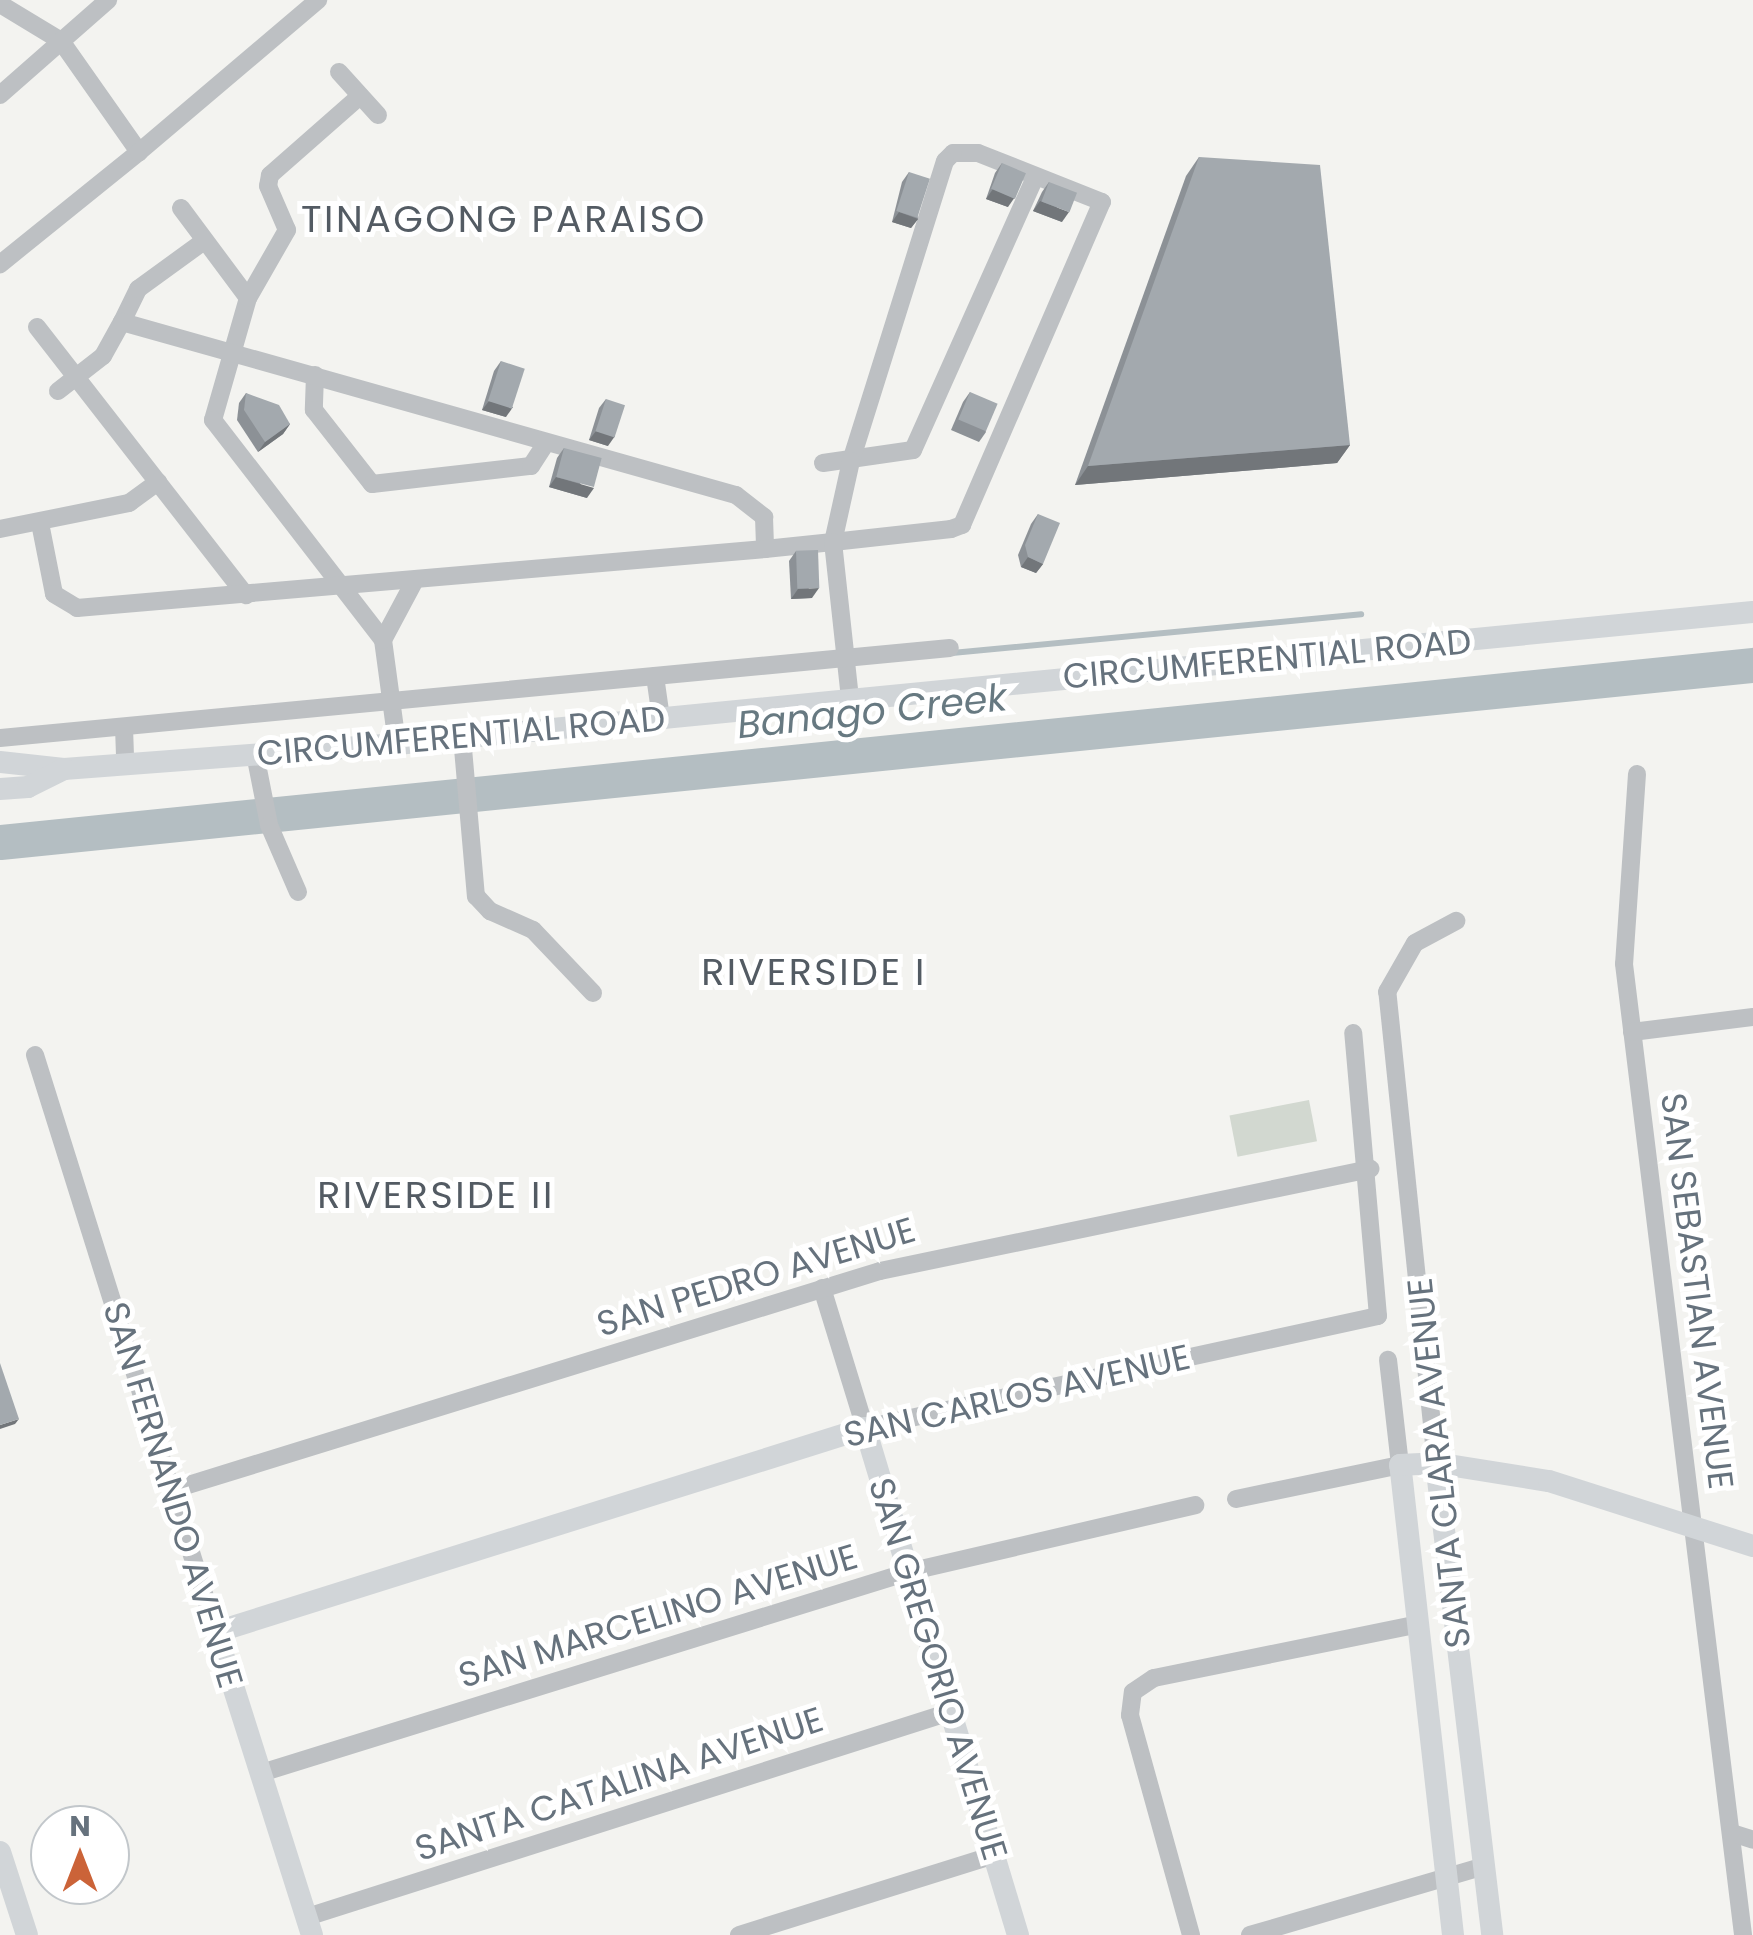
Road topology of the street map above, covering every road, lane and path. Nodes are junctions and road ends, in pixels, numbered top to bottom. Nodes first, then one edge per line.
1 (108, 0) edge
2 (318, 0) edge
3 (0, 4) edge
4 (61, 41) junction
5 (339, 72) dead end
6 (0, 95) edge
7 (360, 96) junction
8 (378, 115) dead end
9 (139, 152) junction
10 (1035, 177) junction
11 (182, 208) dead end
12 (204, 240) junction
13 (0, 264) edge
14 (248, 298) junction
15 (122, 322) junction
16 (38, 327) dead end
17 (230, 352) junction
18 (315, 376) junction
19 (76, 379) junction
20 (58, 391) dead end
21 (546, 444) junction
22 (852, 461) junction
23 (823, 464) dead end
24 (158, 482) junction
25 (40, 523) junction
26 (0, 529) edge
27 (833, 542) junction
28 (765, 549) junction
29 (415, 580) junction
30 (338, 586) junction
31 (246, 595) junction
32 (1753, 612) edge
33 (383, 640) junction
34 (950, 648) dead end
35 (846, 674) junction
36 (656, 683) junction
37 (391, 707) junction
38 (661, 718) junction
39 (462, 737) junction
40 (0, 738) edge
41 (124, 741) junction
42 (397, 744) junction
43 (255, 754) junction
44 (0, 762) edge
45 (64, 769) junction
46 (1637, 774) dead end
47 (0, 788) edge
48 (298, 892) dead end
49 (1456, 921) dead end
50 (593, 994) dead end
51 (1753, 1017) edge
52 (1632, 1032) junction
53 (1353, 1034) dead end
54 (34, 1055) dead end
55 (1370, 1169) junction
56 (822, 1288) junction
57 (1388, 1360) dead end
58 (864, 1428) junction
59 (1436, 1462) junction
60 (1400, 1465) junction
61 (172, 1490) junction
62 (1236, 1498) dead end
63 (1195, 1505) dead end
64 (1693, 1526) junction
65 (1753, 1546) edge
66 (908, 1572) junction
67 (1419, 1624) junction
68 (216, 1632) junction
69 (950, 1712) junction
70 (261, 1773) junction
71 (1732, 1833) junction
72 (1753, 1840) edge
73 (0, 1852) edge
74 (994, 1855) junction
75 (1484, 1866) junction
76 (1446, 1873) junction
77 (309, 1926) edge
78 (27, 1935) edge
79 (739, 1935) edge
80 (1018, 1935) edge
81 (1191, 1935) edge
82 (1250, 1935) edge
83 (1453, 1935) edge
84 (1492, 1935) edge
85 (1744, 1935) edge

1 - 4 street
2 - 9 street
3 - 4 street
4 - 6 street
4 - 9 street
5 - 7 street
7 - 8 street
7 - 14 street
9 - 13 street
10 - 22 street
10 - 22 street
10 - 27 street
11 - 12 street
12 - 14 street
12 - 15 street
14 - 17 street
15 - 17 street
15 - 19 street
16 - 19 street
17 - 18 street
17 - 30 street
18 - 21 street
18 - 21 street
19 - 20 street
19 - 24 street
21 - 28 street
22 - 23 street
22 - 27 street
24 - 25 street
24 - 31 street
25 - 26 street
25 - 31 street
27 - 28 street
27 - 35 street
28 - 29 street
29 - 30 street
29 - 33 street
30 - 31 street
30 - 33 street
32 - 35 street, CIRCUMFERENTIAL ROAD
33 - 37 street
34 - 35 street
35 - 36 street
35 - 38 street, CIRCUMFERENTIAL ROAD
36 - 37 street
36 - 38 street
37 - 41 street
37 - 42 street
38 - 39 street, CIRCUMFERENTIAL ROAD
39 - 42 street, CIRCUMFERENTIAL ROAD
39 - 50 street
40 - 41 street
41 - 43 street, CIRCUMFERENTIAL ROAD
41 - 45 street, CIRCUMFERENTIAL ROAD
42 - 43 street, CIRCUMFERENTIAL ROAD
43 - 48 street
44 - 45 street, CIRCUMFERENTIAL ROAD
45 - 47 street, CIRCUMFERENTIAL ROAD
46 - 52 street, SAN SEBASTIAN AVENUE
49 - 59 street, SANTA CLARA AVENUE
51 - 52 street
52 - 64 street, SAN SEBASTIAN AVENUE
53 - 55 street, SAN CARLOS AVENUE
54 - 61 street, SAN FERNANDO AVENUE
55 - 56 street, SAN PEDRO AVENUE
55 - 58 street, SAN CARLOS AVENUE
56 - 58 street, SAN GREGORIO AVENUE
56 - 61 street, SAN PEDRO AVENUE
57 - 60 street, SANTA CLARA AVENUE
58 - 66 street, SAN GREGORIO AVENUE
58 - 68 street, SAN CARLOS AVENUE
59 - 60 street
59 - 64 street
59 - 75 street, SANTA CLARA AVENUE
60 - 62 street
60 - 67 street, SANTA CLARA AVENUE
61 - 68 street, SAN FERNANDO AVENUE
63 - 66 street, SAN MARCELINO AVENUE
64 - 65 street
64 - 71 street, SAN SEBASTIAN AVENUE
66 - 69 street, SAN GREGORIO AVENUE
66 - 70 street, SAN MARCELINO AVENUE
67 - 76 street, SANTA CLARA AVENUE
67 - 81 street
68 - 70 street, SAN FERNANDO AVENUE
69 - 74 street, SAN GREGORIO AVENUE
69 - 77 street, SANTA CATALINA AVENUE
70 - 77 street, SAN FERNANDO AVENUE
71 - 72 street
71 - 85 street, SAN SEBASTIAN AVENUE
73 - 78 street
74 - 79 street
74 - 80 street, SAN GREGORIO AVENUE
75 - 76 street
75 - 84 street, SANTA CLARA AVENUE
76 - 82 street
76 - 83 street, SANTA CLARA AVENUE

